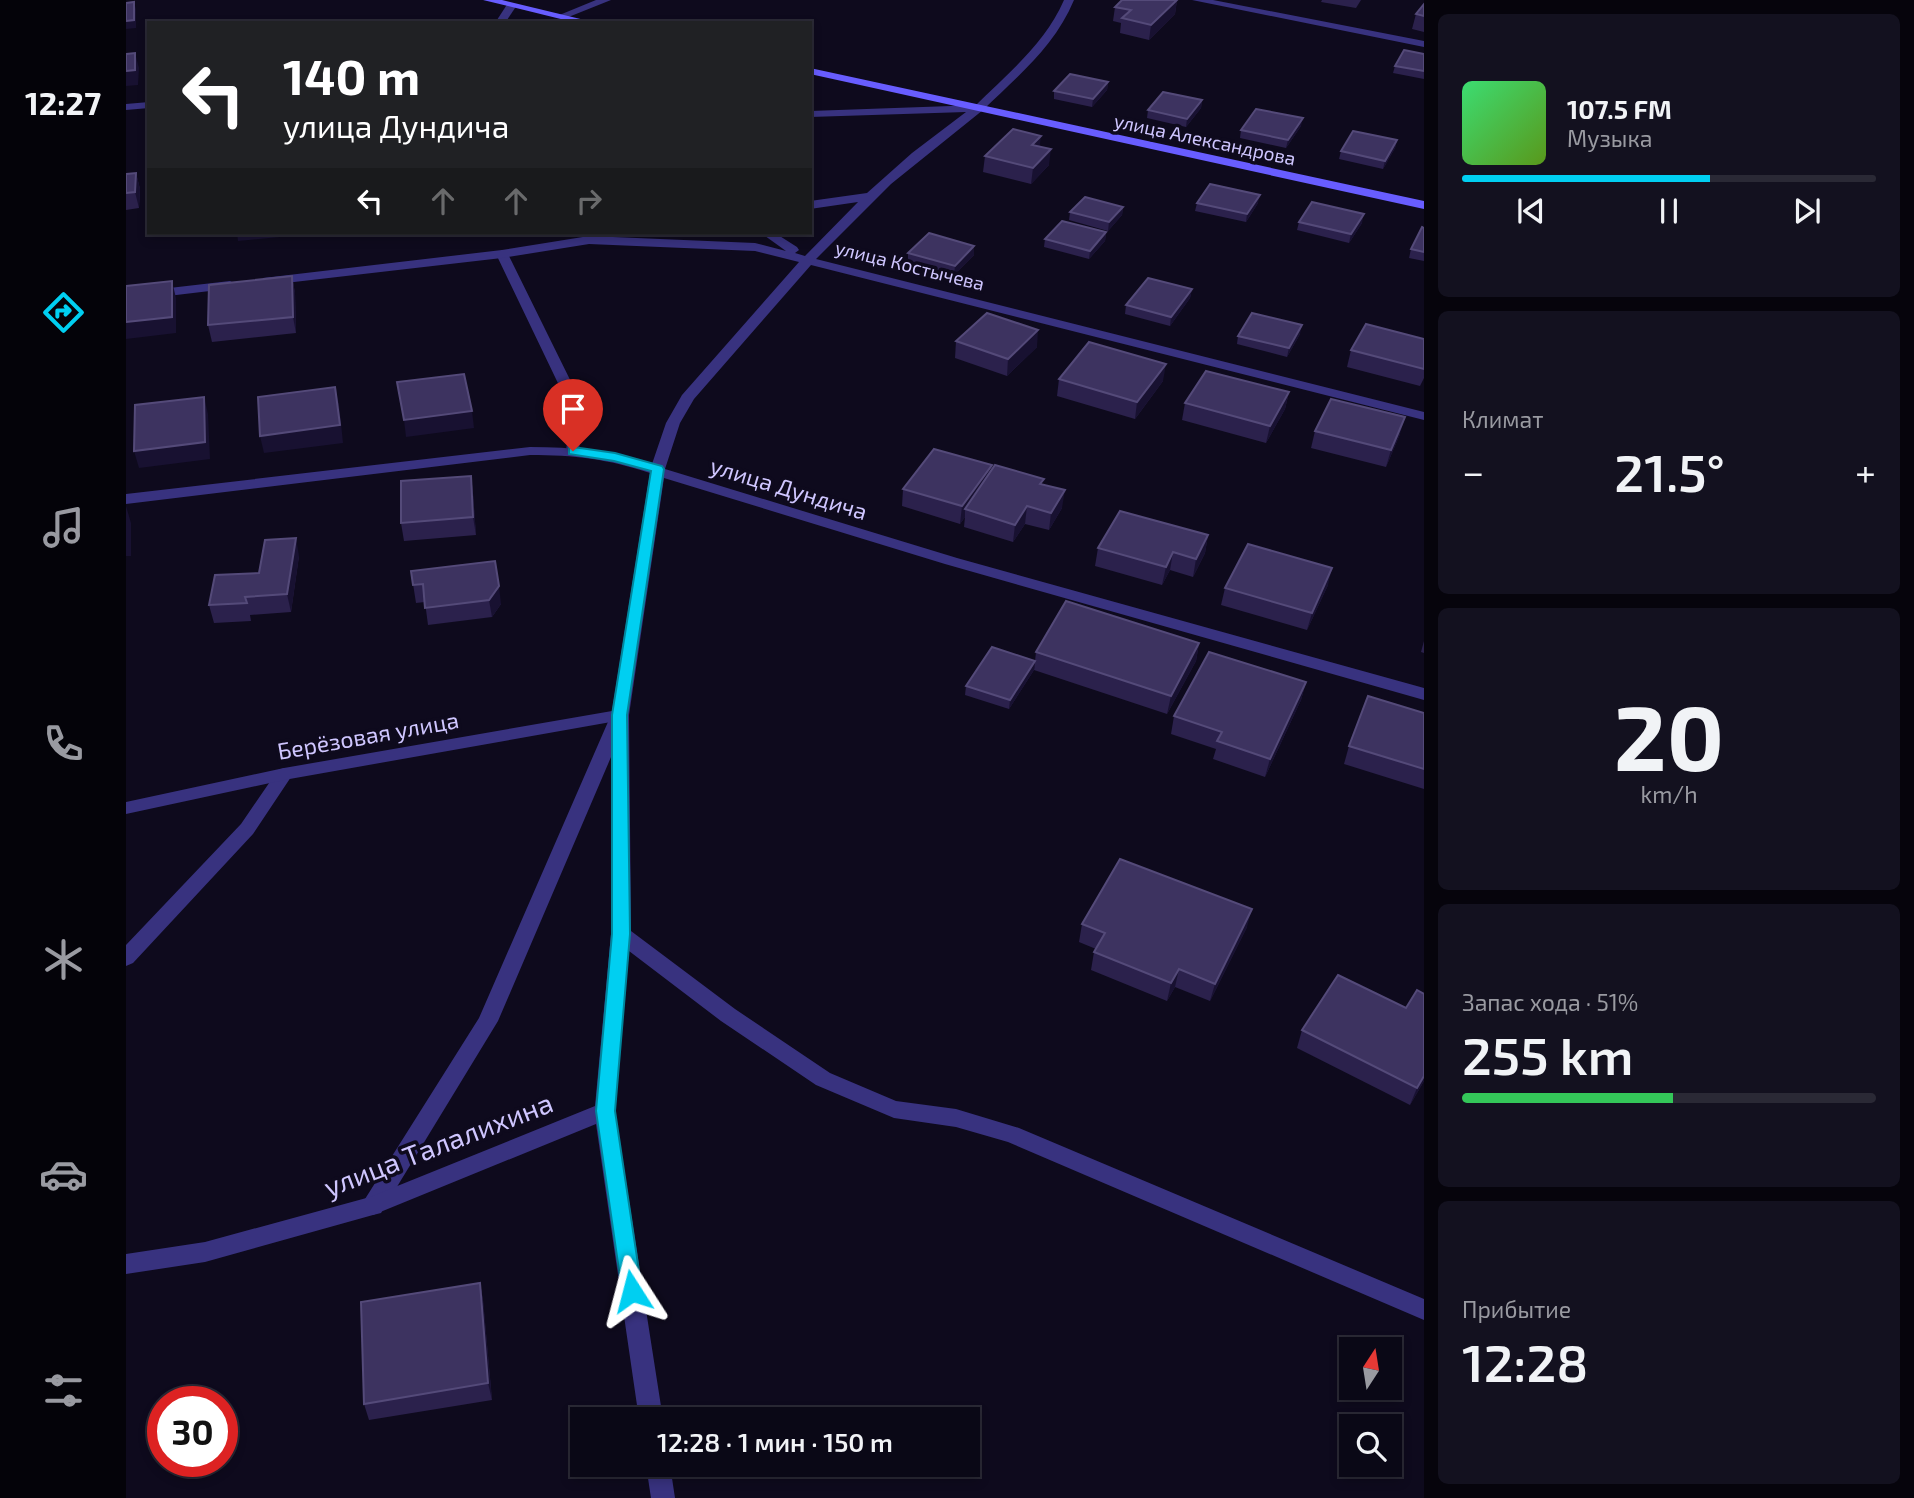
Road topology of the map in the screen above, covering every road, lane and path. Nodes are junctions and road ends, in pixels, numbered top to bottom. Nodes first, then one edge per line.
1 (488, 0) edge
2 (606, 0) edge
3 (1069, 0) edge
4 (1197, 0) edge
5 (512, 5) junction
6 (562, 16) junction
7 (501, 21) edge
8 (583, 21) edge
9 (1424, 44) edge
10 (812, 71) edge
11 (147, 105) edge
12 (126, 107) edge
13 (979, 108) junction
14 (812, 114) edge
15 (872, 195) junction
16 (812, 205) edge
17 (1424, 205) edge
18 (622, 235) edge
19 (770, 235) edge
20 (589, 240) junction
21 (502, 254) junction
22 (808, 259) junction
23 (126, 297) edge
24 (1424, 416) edge
25 (573, 451) junction
26 (658, 469) junction
27 (126, 499) edge
28 (1424, 694) edge
29 (620, 715) junction
30 (284, 774) junction
31 (126, 808) edge
32 (621, 934) junction
33 (126, 958) edge
34 (605, 1111) junction
35 (373, 1206) junction
36 (126, 1264) edge
37 (1424, 1310) edge
38 (649, 1407) edge
39 (660, 1477) edge
40 (663, 1498) edge

1 - 5 street
2 - 6 street
3 - 13 street
4 - 9 street
5 - 6 street
5 - 7 street
6 - 8 street
10 - 13 street, улица Александрова
11 - 12 street
13 - 14 street, улица Александрова
13 - 15 street
13 - 17 street, улица Александрова
15 - 16 street
15 - 22 street
18 - 20 street
19 - 22 street
20 - 21 street, улица Костычева
20 - 22 street, улица Костычева
21 - 23 street, улица Костычева
21 - 25 street
22 - 24 street, улица Костычева
22 - 26 street
25 - 26 street, улица Дундича
25 - 27 street, улица Дундича
26 - 28 street, улица Дундича
26 - 29 street
29 - 30 street, Берёзовая улица
29 - 32 street
29 - 35 street
30 - 31 street, Берёзовая улица
30 - 33 street
32 - 34 street
32 - 37 street
34 - 35 street, улица Талалихина
34 - 38 street
35 - 36 street, улица Талалихина
39 - 40 street

